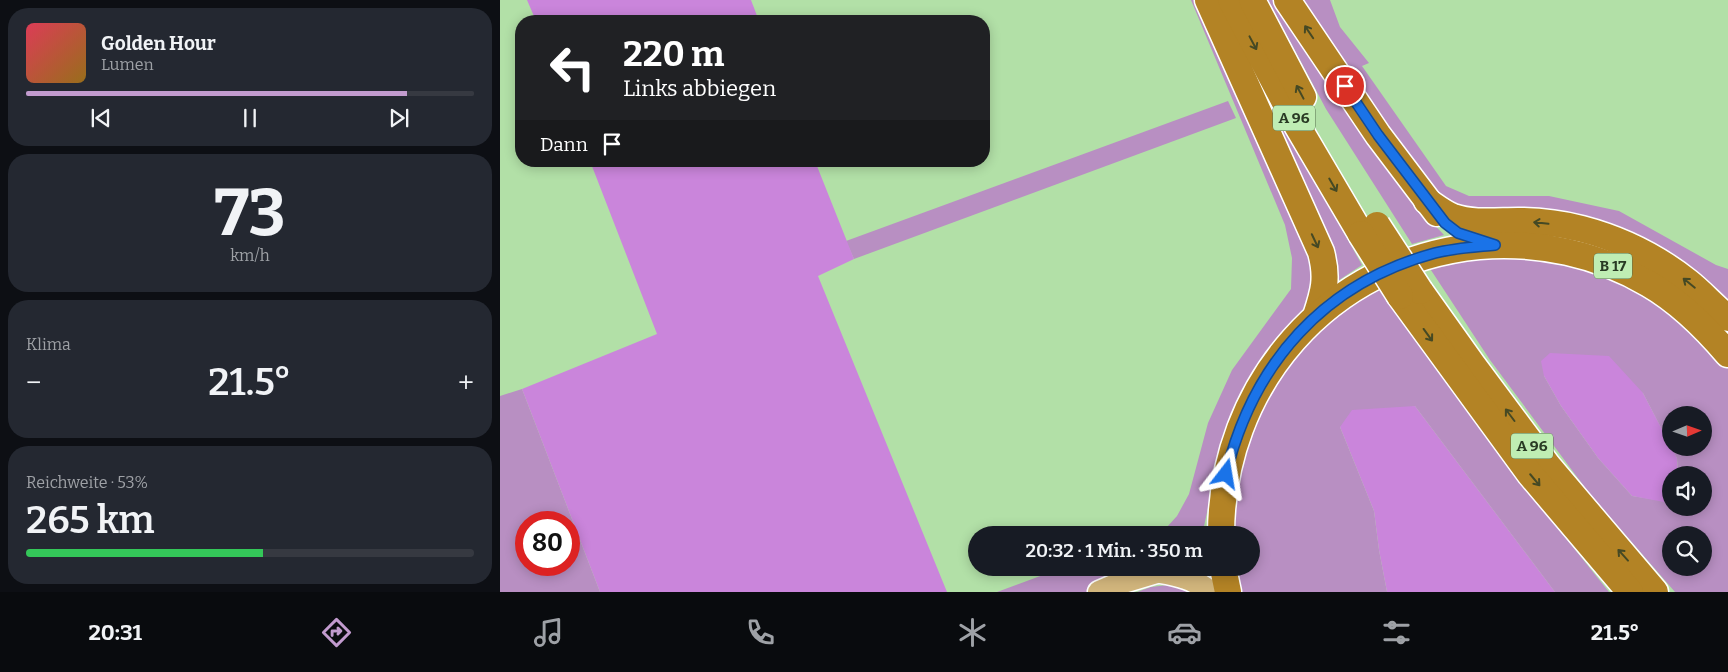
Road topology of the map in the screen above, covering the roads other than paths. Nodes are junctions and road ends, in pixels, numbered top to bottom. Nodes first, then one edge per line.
1 (1208, 0) edge
2 (1230, 0) edge
3 (1252, 0) edge
4 (1287, 0) edge
5 (1428, 201) junction
6 (1369, 230) junction
7 (1495, 245) junction
8 (1410, 293) junction
9 (1316, 316) junction
10 (1724, 336) edge
11 (1222, 501) junction
12 (1210, 526) edge
13 (1221, 526) edge
14 (1144, 576) edge
15 (1183, 576) edge
16 (1225, 576) edge
17 (1099, 592) edge
18 (1210, 592) edge
19 (1228, 592) edge
20 (1630, 592) edge
21 (1655, 592) edge

1 -> 9 highway
2 -> 6 highway, A 96
6 -> 3 highway, A 96
5 -> 4 highway
5 - 7 highway
10 -> 5 highway
6 - 8 highway, A 96, bridge
7 - 9 highway, B 17
7 - 10 highway, B 17
8 -> 20 highway, A 96
21 -> 8 highway, A 96
9 - 11 highway, B 17
11 - 12 main road, B 17
11 - 13 highway, B 17
14 - 17 main road
15 - 18 main road
16 - 19 highway

